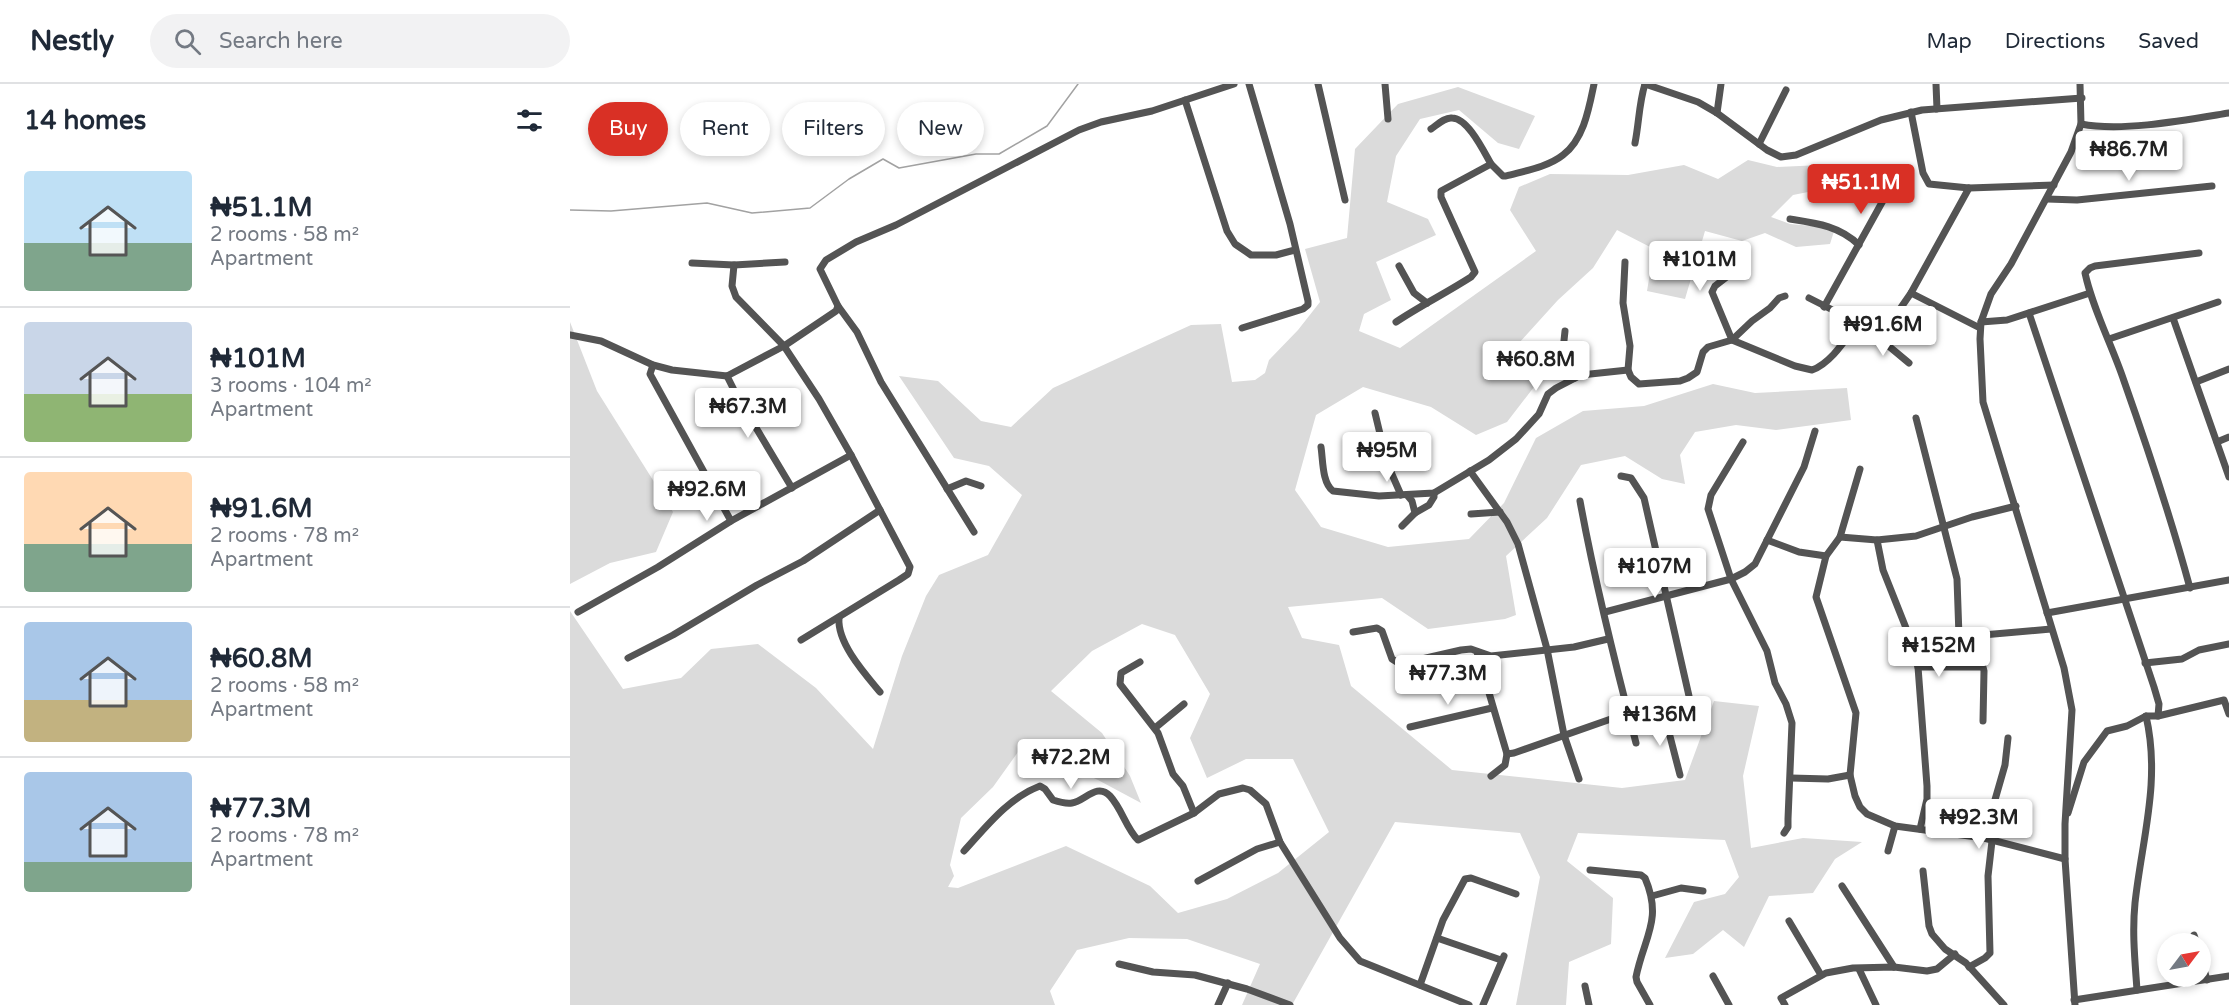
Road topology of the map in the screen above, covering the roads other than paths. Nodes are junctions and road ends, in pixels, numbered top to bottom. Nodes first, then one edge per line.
1 (1234, 84) edge
2 (1249, 84) edge
3 (1318, 84) edge
4 (1385, 84) edge
5 (1594, 84) edge
6 (1645, 84) edge
7 (1721, 84) edge
8 (1936, 84) edge
9 (2080, 84) edge
10 (1786, 90) dead end
11 (2082, 98) junction
12 (1185, 100) junction
13 (1937, 109) junction
14 (1911, 112) junction
15 (1717, 113) junction
16 (2229, 113) edge
17 (1388, 119) dead end
18 (2081, 124) junction
19 (1431, 129) dead end
20 (1635, 142) dead end
21 (1759, 144) junction
22 (1491, 164) junction
23 (2054, 185) junction
24 (2211, 186) dead end
25 (1969, 188) junction
26 (1885, 197) dead end
27 (2047, 198) junction
28 (1345, 200) dead end
29 (1790, 219) dead end
30 (1859, 245) junction
31 (1295, 250) junction
32 (2199, 253) dead end
33 (1625, 261) dead end
34 (785, 262) dead end
35 (1746, 262) dead end
36 (692, 263) dead end
37 (734, 265) junction
38 (1399, 266) dead end
39 (1911, 293) junction
40 (2090, 293) junction
41 (1785, 296) dead end
42 (1417, 297) junction
43 (1809, 298) dead end
44 (2218, 302) dead end
45 (1427, 303) junction
46 (838, 306) junction
47 (1419, 307) junction
48 (1824, 307) junction
49 (2029, 313) junction
50 (2173, 318) junction
51 (1396, 322) dead end
52 (1857, 324) junction
53 (1981, 325) junction
54 (1242, 328) dead end
55 (1564, 331) dead end
56 (570, 335) edge
57 (1882, 336) junction
58 (2109, 339) junction
59 (1732, 340) junction
60 (784, 346) junction
61 (1909, 363) dead end
62 (653, 365) junction
63 (1628, 369) junction
64 (2229, 369) edge
65 (728, 376) junction
66 (1575, 378) junction
67 (2196, 382) junction
68 (1375, 413) dead end
69 (1916, 418) dead end
70 (1815, 430) dead end
71 (2229, 437) edge
72 (1743, 442) dead end
73 (2217, 442) junction
74 (1321, 447) dead end
75 (851, 455) junction
76 (1860, 469) dead end
77 (1470, 471) junction
78 (1621, 476) dead end
79 (2229, 477) edge
80 (981, 486) dead end
81 (792, 488) junction
82 (947, 489) junction
83 (1434, 493) junction
84 (1408, 497) junction
85 (1580, 501) dead end
86 (2016, 506) junction
87 (880, 510) junction
88 (1500, 512) junction
89 (1415, 513) junction
90 (1471, 514) dead end
91 (731, 522) junction
92 (1945, 525) junction
93 (1402, 526) dead end
94 (974, 532) dead end
95 (1840, 537) junction
96 (1767, 540) junction
97 (1877, 540) junction
98 (1826, 556) junction
99 (1731, 579) junction
100 (2229, 580) edge
101 (2190, 588) junction
102 (1667, 596) junction
103 (2124, 600) junction
104 (578, 612) dead end
105 (1605, 612) junction
106 (2047, 613) junction
107 (839, 618) junction
108 (2051, 628) junction
109 (1353, 632) dead end
110 (1960, 637) junction
111 (1608, 639) junction
112 (801, 640) dead end
113 (2229, 644) edge
114 (1547, 649) junction
115 (1477, 652) junction
116 (628, 658) dead end
117 (1140, 662) dead end
118 (2145, 663) junction
119 (1960, 665) junction
120 (1918, 667) junction
121 (880, 692) dead end
122 (1184, 704) dead end
123 (1492, 708) junction
124 (1664, 714) junction
125 (2229, 714) edge
126 (1629, 716) junction
127 (2146, 716) junction
128 (2158, 716) junction
129 (1983, 722) dead end
130 (1410, 727) dead end
131 (1155, 728) junction
132 (1564, 735) junction
133 (2008, 738) dead end
134 (1636, 743) dead end
135 (1506, 754) junction
136 (1680, 775) dead end
137 (1850, 775) junction
138 (1491, 776) dead end
139 (1791, 778) junction
140 (1579, 779) dead end
141 (1194, 813) junction
142 (2065, 824) junction
143 (1895, 826) junction
144 (1920, 829) junction
145 (1784, 833) dead end
146 (1988, 839) junction
147 (1280, 842) junction
148 (964, 851) dead end
149 (1888, 851) dead end
150 (2065, 859) junction
151 (1590, 870) dead end
152 (1923, 871) dead end
153 (1198, 881) dead end
154 (1842, 886) dead end
155 (1703, 891) dead end
156 (1516, 894) dead end
157 (1652, 896) junction
158 (1788, 921) dead end
159 (1437, 938) junction
160 (1955, 954) junction
161 (1119, 964) dead end
162 (1894, 967) junction
163 (1969, 967) junction
164 (1858, 969) junction
165 (1821, 975) junction
166 (1713, 976) dead end
167 (2229, 976) edge
168 (2211, 979) edge
169 (1228, 983) junction
170 (1420, 985) junction
171 (1585, 986) dead end
172 (2158, 987) edge
173 (2137, 990) junction
174 (2075, 1003) edge
175 (1218, 1005) edge
176 (1290, 1005) edge
177 (1469, 1005) edge
178 (1483, 1005) edge
179 (1588, 1005) edge
180 (1650, 1005) edge
181 (1729, 1005) edge
182 (1785, 1005) edge
183 (1876, 1005) edge
184 (2004, 1005) edge

1 - 12 street
2 - 31 street
3 - 28 street
4 - 17 street
5 - 22 street
6 - 15 street
6 - 20 street
7 - 15 street
8 - 13 street
9 - 11 street
10 - 21 street
11 - 13 street
11 - 18 street
12 - 31 street
12 - 46 street
13 - 14 street
14 - 21 street
14 - 25 street
15 - 21 street
16 - 18 street
18 - 23 street
19 - 22 street
22 - 45 street
23 - 25 street
23 - 27 street
24 - 27 street
25 - 39 street
26 - 30 street
27 - 53 street
29 - 30 street
30 - 48 street
31 - 54 street
32 - 40 street
33 - 63 street
34 - 37 street
35 - 59 street
36 - 37 street
37 - 60 street
38 - 42 street
39 - 53 street
39 - 57 street
40 - 49 street
40 - 58 street
41 - 59 street
42 - 45 street
42 - 47 street
43 - 48 street
44 - 50 street
45 - 47 street
46 - 60 street
46 - 82 street
47 - 51 street
48 - 52 street
49 - 53 street
49 - 103 street
50 - 58 street
50 - 67 street
52 - 57 street
52 - 59 street
53 - 86 street
55 - 66 street
56 - 62 street
57 - 61 street
58 - 101 street
59 - 63 street
60 - 65 street
60 - 75 street
62 - 65 street
62 - 91 street
63 - 66 street
64 - 67 street
65 - 81 street
66 - 77 street
67 - 73 street
68 - 84 street
69 - 92 street
70 - 96 street
71 - 73 street
72 - 99 street
73 - 79 street
74 - 84 street
75 - 81 street
75 - 87 street
76 - 95 street
77 - 83 street
77 - 88 street
78 - 102 street
80 - 82 street
81 - 91 street
82 - 94 street
83 - 84 street
83 - 89 street
84 - 89 street
85 - 105 street
86 - 92 street
86 - 106 street
87 - 107 street
87 - 116 street
88 - 90 street
88 - 114 street
89 - 93 street
91 - 104 street
92 - 97 street
92 - 110 street
95 - 97 street
95 - 98 street
96 - 98 street
96 - 99 street
97 - 120 street
98 - 137 street
99 - 102 street
99 - 139 street
100 - 101 street
101 - 103 street
102 - 105 street
102 - 124 street
103 - 106 street
103 - 118 street
105 - 111 street
106 - 108 street
107 - 112 street
107 - 121 street
108 - 110 street
108 - 142 street
109 - 115 street
110 - 119 street
111 - 114 street
111 - 126 street
113 - 118 street
114 - 115 street
114 - 132 street
115 - 123 street
117 - 131 street
118 - 128 street
119 - 120 street
119 - 129 street
120 - 144 street
122 - 131 street
123 - 130 street
123 - 135 street
124 - 126 street
124 - 136 street
125 - 128 street
126 - 132 street
126 - 134 street
127 - 128 street
127 - 142 street
127 - 173 street
131 - 141 street
132 - 135 street
132 - 140 street
133 - 146 street
135 - 138 street
137 - 139 street
137 - 143 street
139 - 145 street
141 - 147 street
141 - 148 street
142 - 150 street
143 - 144 street
143 - 149 street
144 - 146 street
146 - 150 street
146 - 163 street
147 - 153 street
147 - 170 street
150 - 174 street
151 - 157 street
152 - 160 street
154 - 162 street
155 - 157 street
156 - 159 street
157 - 180 street
158 - 165 street
159 - 170 street
159 - 178 street
160 - 162 street
160 - 163 street
161 - 169 street
162 - 164 street
163 - 184 street
164 - 165 street
164 - 183 street
165 - 182 street
166 - 181 street
167 - 168 street
169 - 175 street
169 - 176 street
170 - 177 street
171 - 179 street
172 - 173 street
173 - 174 street

